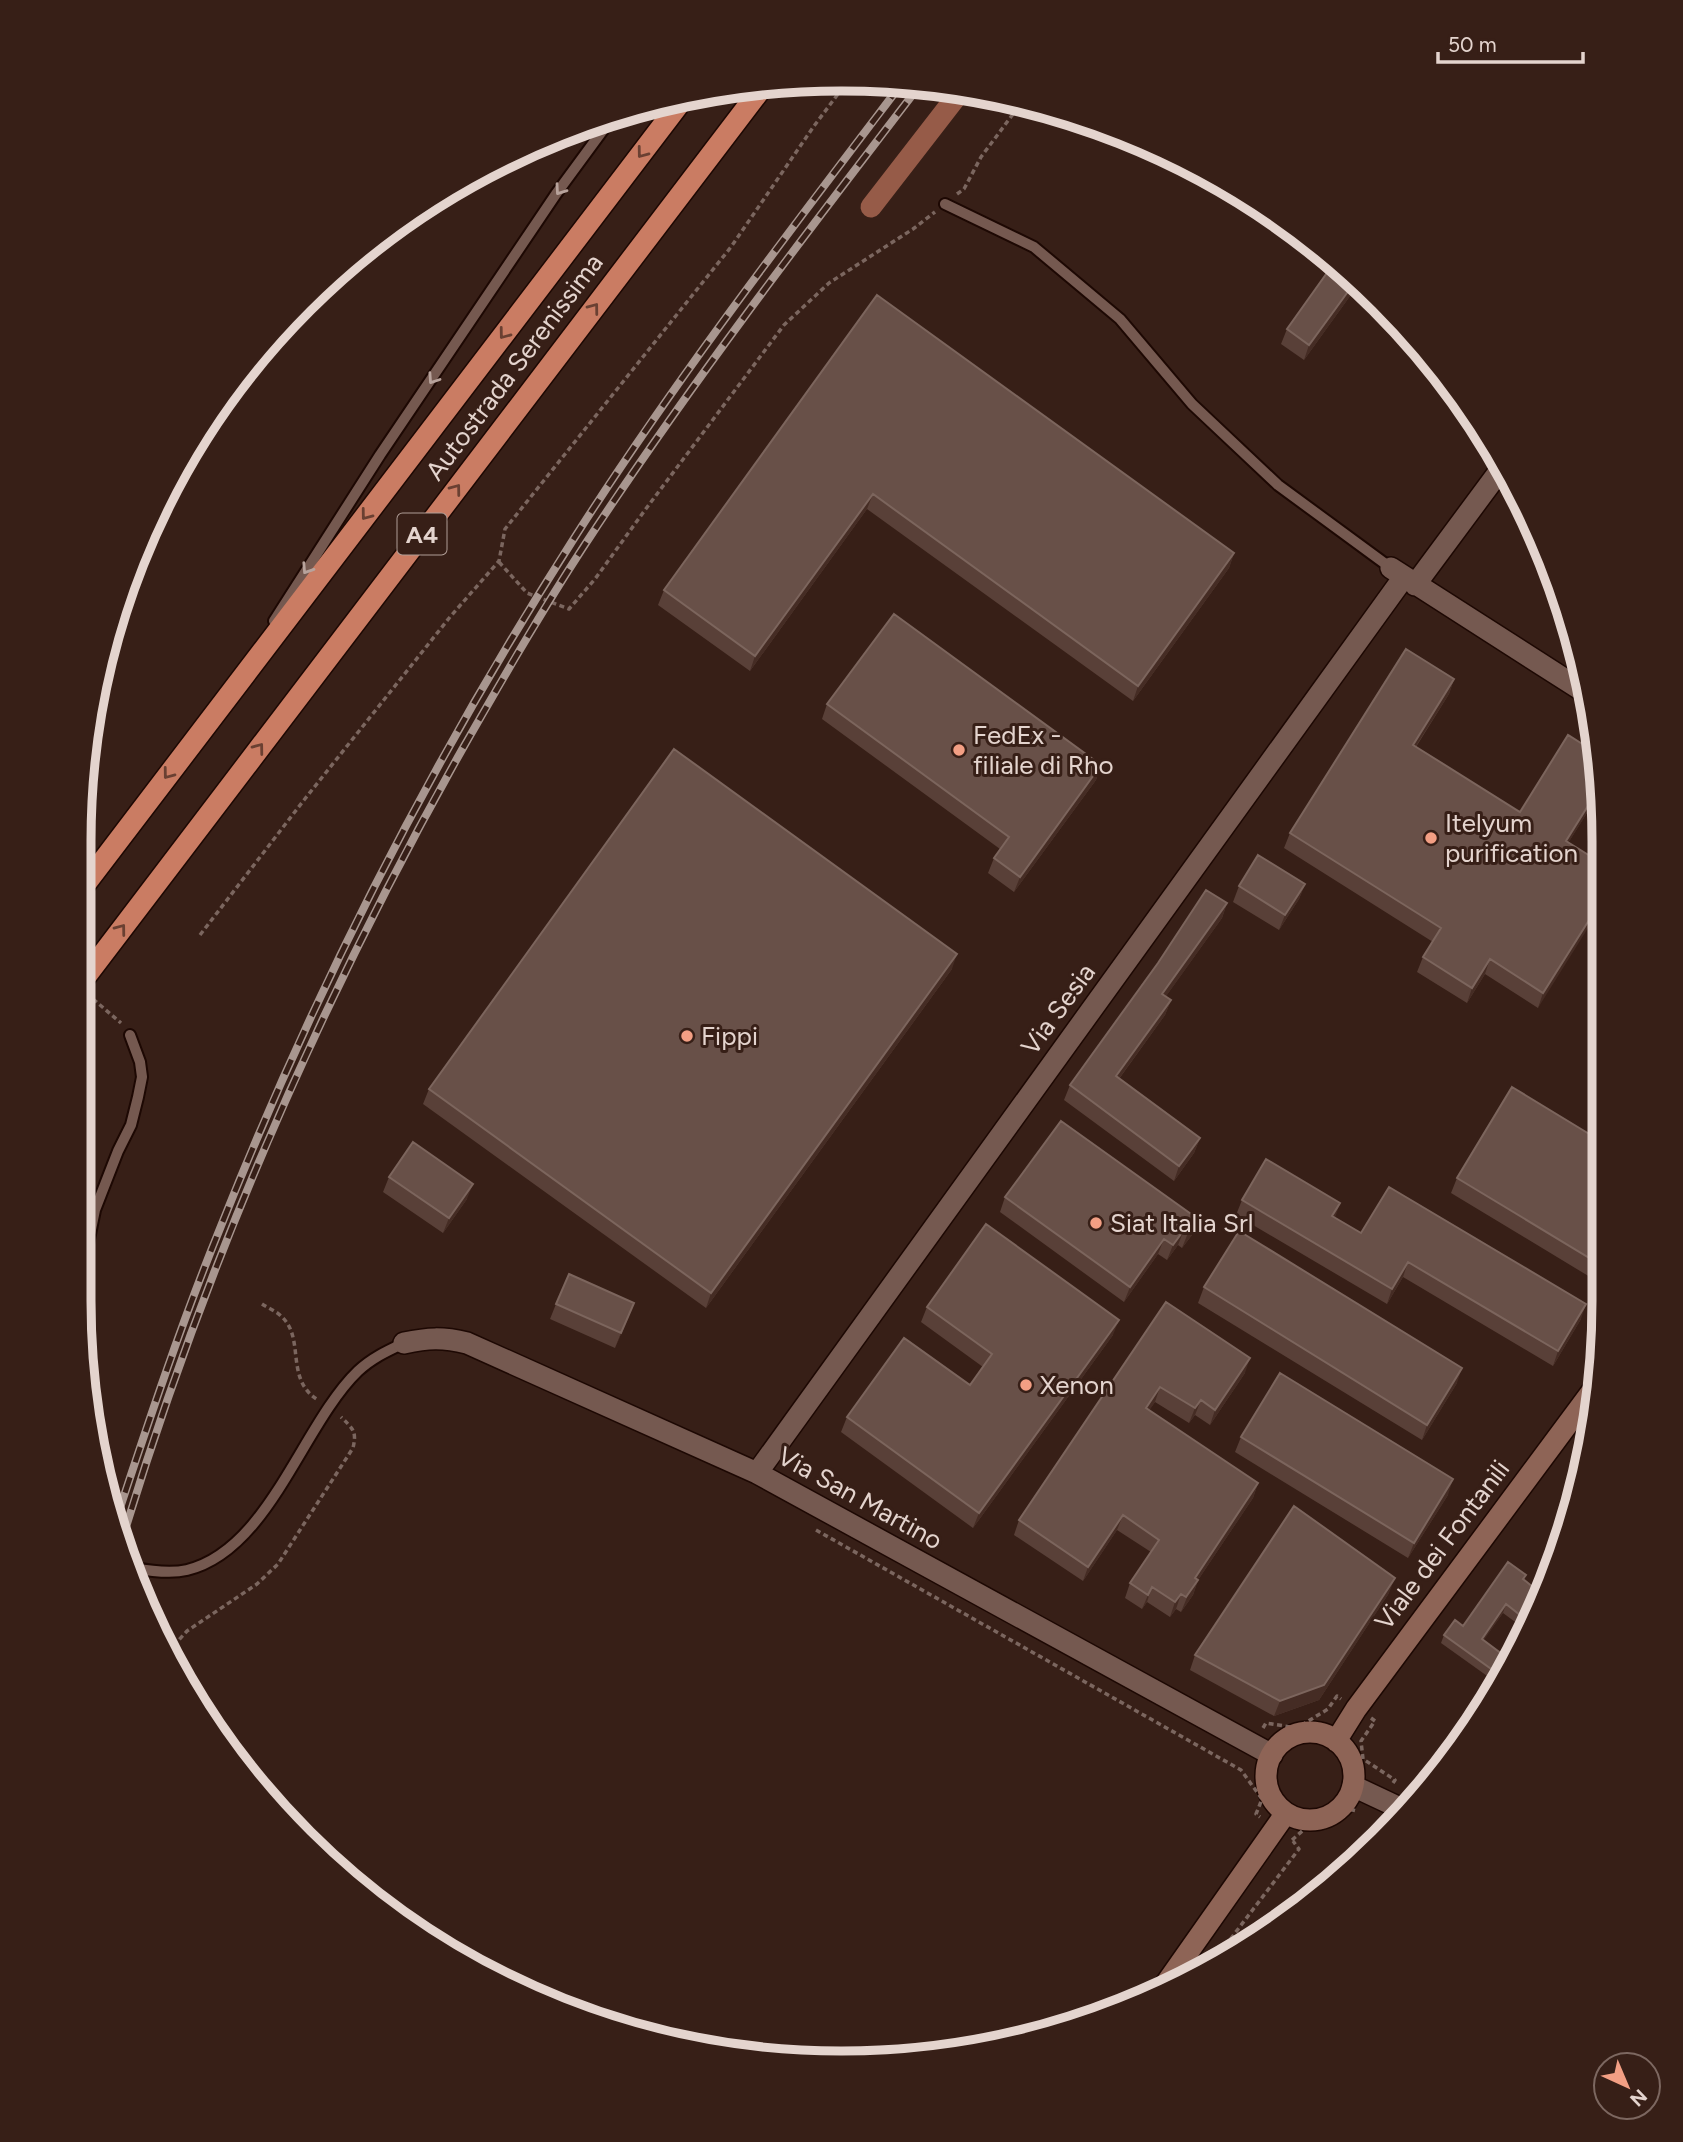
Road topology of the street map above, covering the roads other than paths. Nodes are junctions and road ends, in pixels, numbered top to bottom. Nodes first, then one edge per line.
1 (756, 96) edge
2 (675, 110) edge
3 (603, 130) edge
4 (945, 204) road end
5 (1496, 474) edge
6 (1403, 577) junction
7 (1576, 686) edge
8 (213, 715) junction
9 (91, 876) edge
10 (91, 982) edge
11 (130, 1035) dead end
12 (91, 1230) edge
13 (404, 1343) joint
14 (1586, 1400) edge
15 (757, 1473) junction
16 (141, 1570) edge
17 (1336, 1741) junction
18 (1272, 1755) junction
19 (1353, 1786) junction
20 (1392, 1804) edge
21 (1286, 1813) junction
22 (1186, 1967) edge

10 -> 1 highway, Autostrada Serenissima / A4
2 -> 8 highway, Autostrada Serenissima / A4
3 -> 8 lane
4 - 6 lane
5 - 6 street, Via Sesia
6 - 7 street
6 - 15 street, Via Sesia
8 -> 9 highway, Autostrada Serenissima / A4
11 - 12 lane
13 - 15 street, Via San Martino
13 - 16 lane
14 - 17 main road, Viale dei Fontanili
15 - 18 street, Via San Martino
17 - 18 main road
17 - 19 main road
18 - 21 main road
19 - 20 street
19 - 21 main road
21 - 22 main road

